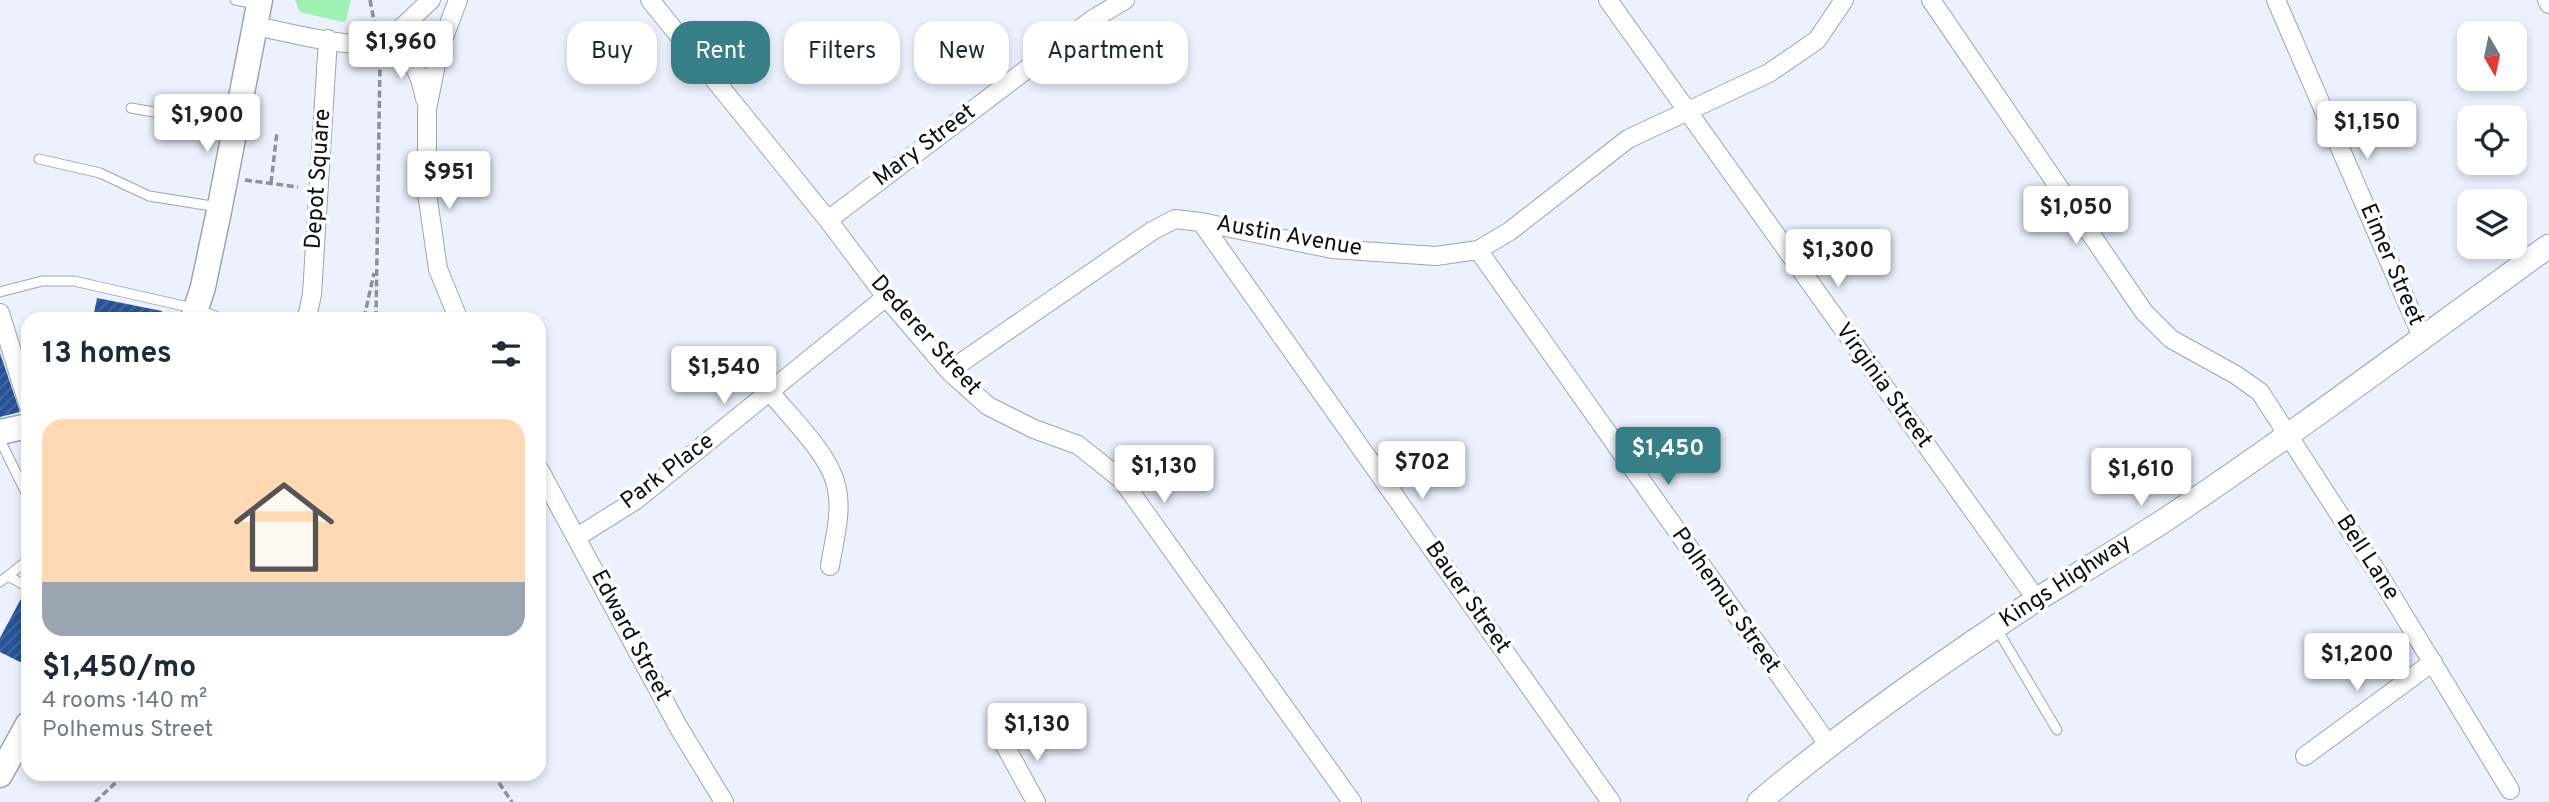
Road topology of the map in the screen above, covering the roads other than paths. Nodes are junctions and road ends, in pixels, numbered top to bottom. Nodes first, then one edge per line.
1 (431, 0) edge
2 (458, 0) edge
3 (650, 0) edge
4 (1125, 0) edge
5 (1608, 0) edge
6 (1844, 0) edge
7 (1931, 0) edge
8 (2276, 0) edge
9 (252, 8) edge
10 (328, 39) junction
11 (378, 42) junction
12 (131, 108) dead end
13 (427, 109) junction
14 (1687, 111) junction
15 (236, 127) junction
16 (39, 159) dead end
17 (220, 207) junction
18 (828, 220) junction
19 (1201, 222) junction
20 (2549, 246) edge
21 (1478, 250) junction
22 (0, 292) edge
23 (887, 297) junction
24 (187, 312) edge
25 (195, 312) edge
26 (308, 312) edge
27 (456, 312) edge
28 (0, 313) edge
29 (2422, 337) junction
30 (949, 370) junction
31 (21, 381) edge
32 (771, 393) junction
33 (21, 428) edge
34 (0, 432) edge
35 (2288, 435) junction
36 (0, 440) edge
37 (546, 482) edge
38 (21, 483) edge
39 (577, 537) junction
40 (21, 566) edge
41 (830, 566) dead end
42 (8, 576) junction
43 (0, 582) edge
44 (21, 583) edge
45 (2036, 600) junction
46 (1996, 627) junction
47 (2433, 662) junction
48 (2057, 730) dead end
49 (21, 737) edge
50 (1004, 744) dead end
51 (1828, 744) junction
52 (2305, 756) dead end
53 (0, 775) edge
54 (2510, 790) dead end
55 (724, 802) edge
56 (1036, 802) edge
57 (1352, 802) edge
58 (1611, 802) edge
59 (1759, 802) edge

1 - 11 street
2 - 13 street
3 - 18 street, Dederer Street
4 - 18 street, Mary Street
5 - 14 street, Virginia Street
6 - 14 street, Austin Avenue
7 - 35 street, Bell Lane
8 - 29 street, Eimer Street
9 - 10 street
9 - 15 main road
10 - 11 street
10 - 26 street, Depot Square
11 - 13 street
12 - 15 lane
13 - 27 street
14 - 21 street, Austin Avenue
14 - 45 street, Virginia Street
15 - 17 main road
16 - 17 lane
17 - 25 main road
18 - 23 street, Dederer Street
19 - 21 street, Austin Avenue
19 - 30 street, Austin Avenue
19 - 58 street, Bauer Street
20 - 29 street, Kings Highway
21 - 51 street, Polhemus Street
22 - 24 lane
23 - 30 street, Dederer Street
23 - 32 street, Park Place
28 - 31 street
29 - 35 street, Kings Highway
30 - 57 street, Dederer Street
32 - 39 street, Park Place
32 - 41 street
33 - 34 main road
35 - 45 street, Kings Highway
35 - 47 street, Bell Lane
36 - 38 lane
37 - 39 street, Edward Street
39 - 55 street, Edward Street
40 - 42 lane
42 - 43 lane
42 - 44 lane
45 - 46 street, Kings Highway
46 - 48 lane
46 - 51 street, Kings Highway
47 - 52 street
47 - 54 street, Bell Lane
49 - 53 main road
50 - 56 street
51 - 59 street, Kings Highway

